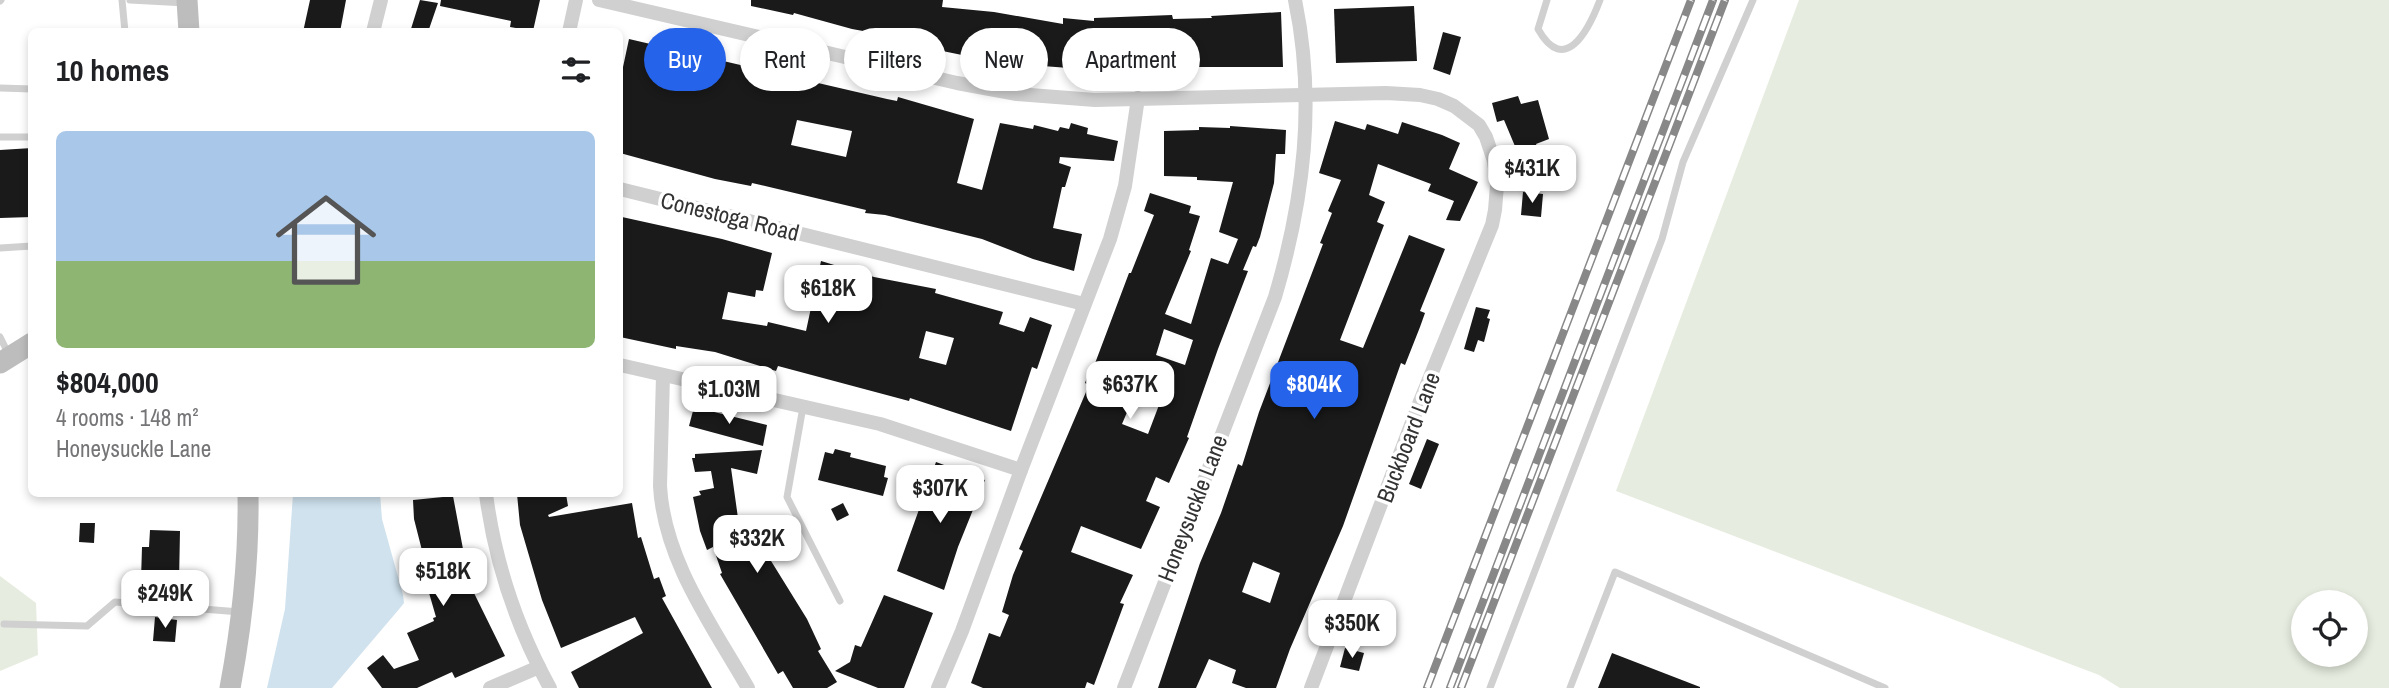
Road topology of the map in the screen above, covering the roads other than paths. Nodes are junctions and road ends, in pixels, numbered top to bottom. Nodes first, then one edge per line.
1 (122, 0) edge
2 (130, 0) edge
3 (381, 0) edge
4 (576, 0) edge
5 (599, 0) edge
6 (1295, 0) edge
7 (1547, 0) edge
8 (1600, 0) edge
9 (1753, 0) edge
10 (187, 1) edge
11 (125, 28) edge
12 (189, 28) edge
13 (374, 28) edge
14 (570, 28) edge
15 (0, 88) edge
16 (28, 89) edge
17 (1307, 96) junction
18 (1138, 98) junction
19 (0, 137) edge
20 (28, 137) edge
21 (623, 190) edge
22 (28, 246) edge
23 (0, 248) edge
24 (1084, 304) junction
25 (0, 337) edge
26 (28, 345) edge
27 (5, 360) edge
28 (623, 366) edge
29 (663, 376) junction
30 (803, 407) junction
31 (1021, 470) junction
32 (248, 497) edge
33 (486, 497) edge
34 (840, 601) dead end
35 (241, 612) junction
36 (4, 624) dead end
37 (538, 667) junction
38 (230, 688) edge
39 (490, 688) edge
40 (550, 688) edge
41 (748, 688) edge
42 (938, 688) edge
43 (1124, 688) edge
44 (1311, 688) edge
45 (1490, 688) edge
46 (1570, 688) edge
47 (1885, 688) edge

1 - 11 lane
2 - 10 lane
3 - 13 street
4 - 14 street
5 - 18 street, Buckboard Lane
6 - 17 street, Honeysuckle Lane
7 - 8 lane
9 - 45 lane
10 - 12 main road
15 - 16 lane
17 - 18 street, Buckboard Lane
17 - 43 street, Honeysuckle Lane
17 - 44 street, Buckboard Lane
18 - 24 street
19 - 20 lane
21 - 24 street, Conestoga Road
22 - 23 lane
24 - 31 street
25 - 27 lane
26 - 27 main road
28 - 29 street
29 - 30 street
29 - 41 street
30 - 31 street
30 - 34 lane
31 - 42 street
32 - 35 main road
33 - 37 street
35 - 36 lane
35 - 38 main road
37 - 39 street
37 - 40 street
46 - 47 lane

